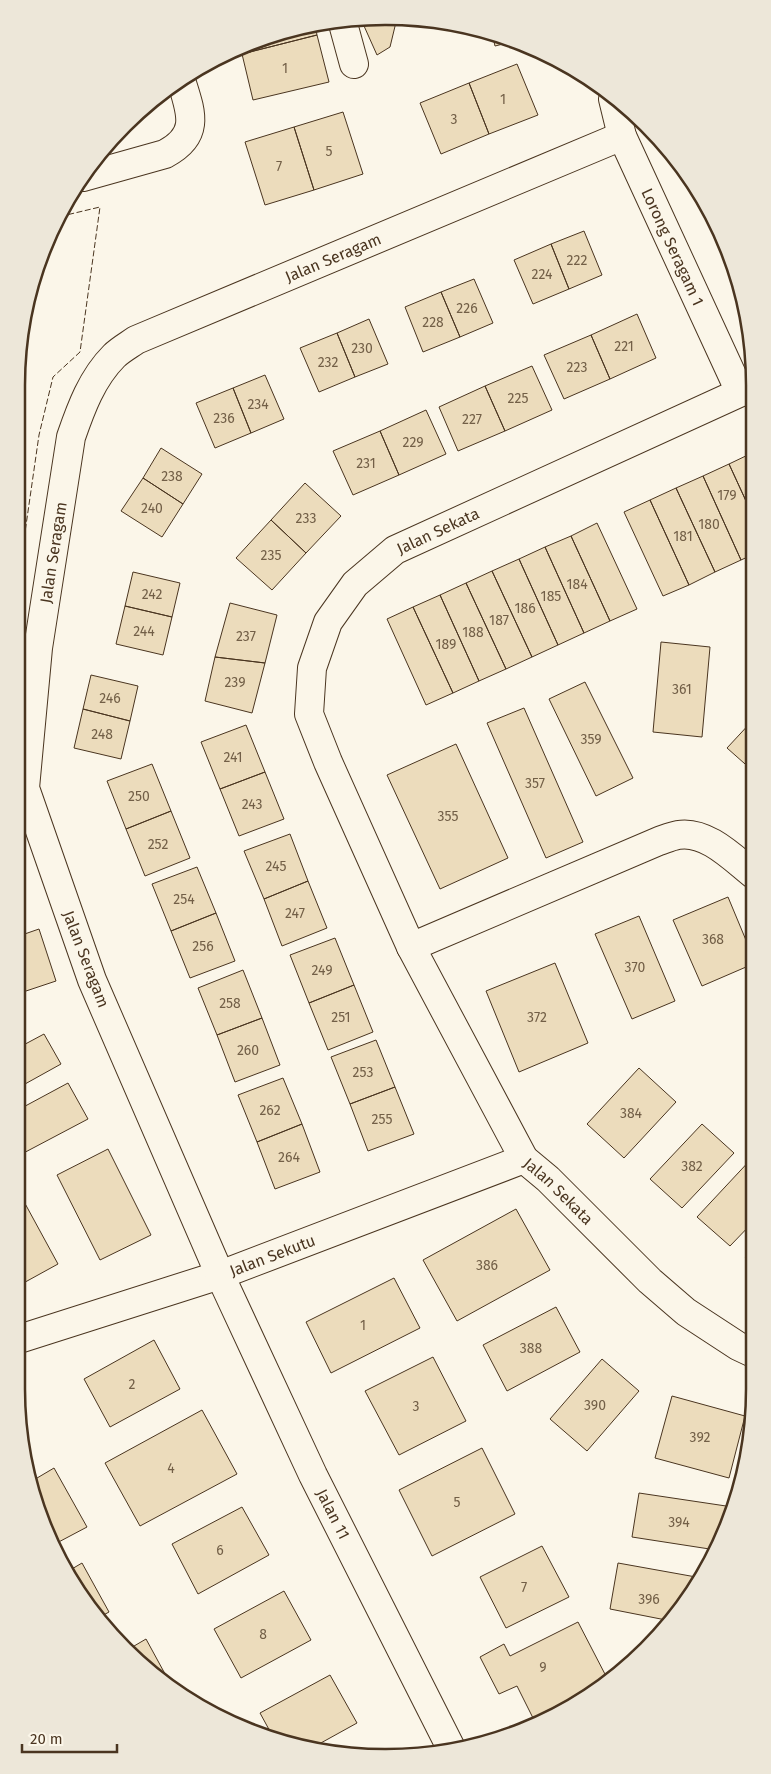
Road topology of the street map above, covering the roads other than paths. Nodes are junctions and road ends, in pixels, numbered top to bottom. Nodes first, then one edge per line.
1 (344, 27) edge
2 (354, 64) dead end
3 (183, 87) edge
4 (615, 107) edge
5 (622, 136) junction
6 (93, 174) edge
7 (746, 390) edge
8 (746, 868) edge
9 (411, 948) junction
10 (524, 1159) junction
11 (220, 1275) junction
12 (25, 1337) edge
13 (746, 1350) edge
14 (449, 1743) edge

1 - 2 street
3 - 6 street
4 - 5 street, Lorong Seragam 1
5 - 7 street, Lorong Seragam 1
5 - 11 street, Jalan Seragam
7 - 9 street, Jalan Sekata
8 - 9 street
9 - 10 street, Jalan Sekata
10 - 11 street, Jalan Sekutu
10 - 13 street, Jalan Sekata
11 - 12 street, Jalan Sekutu
11 - 14 street, Jalan 11

